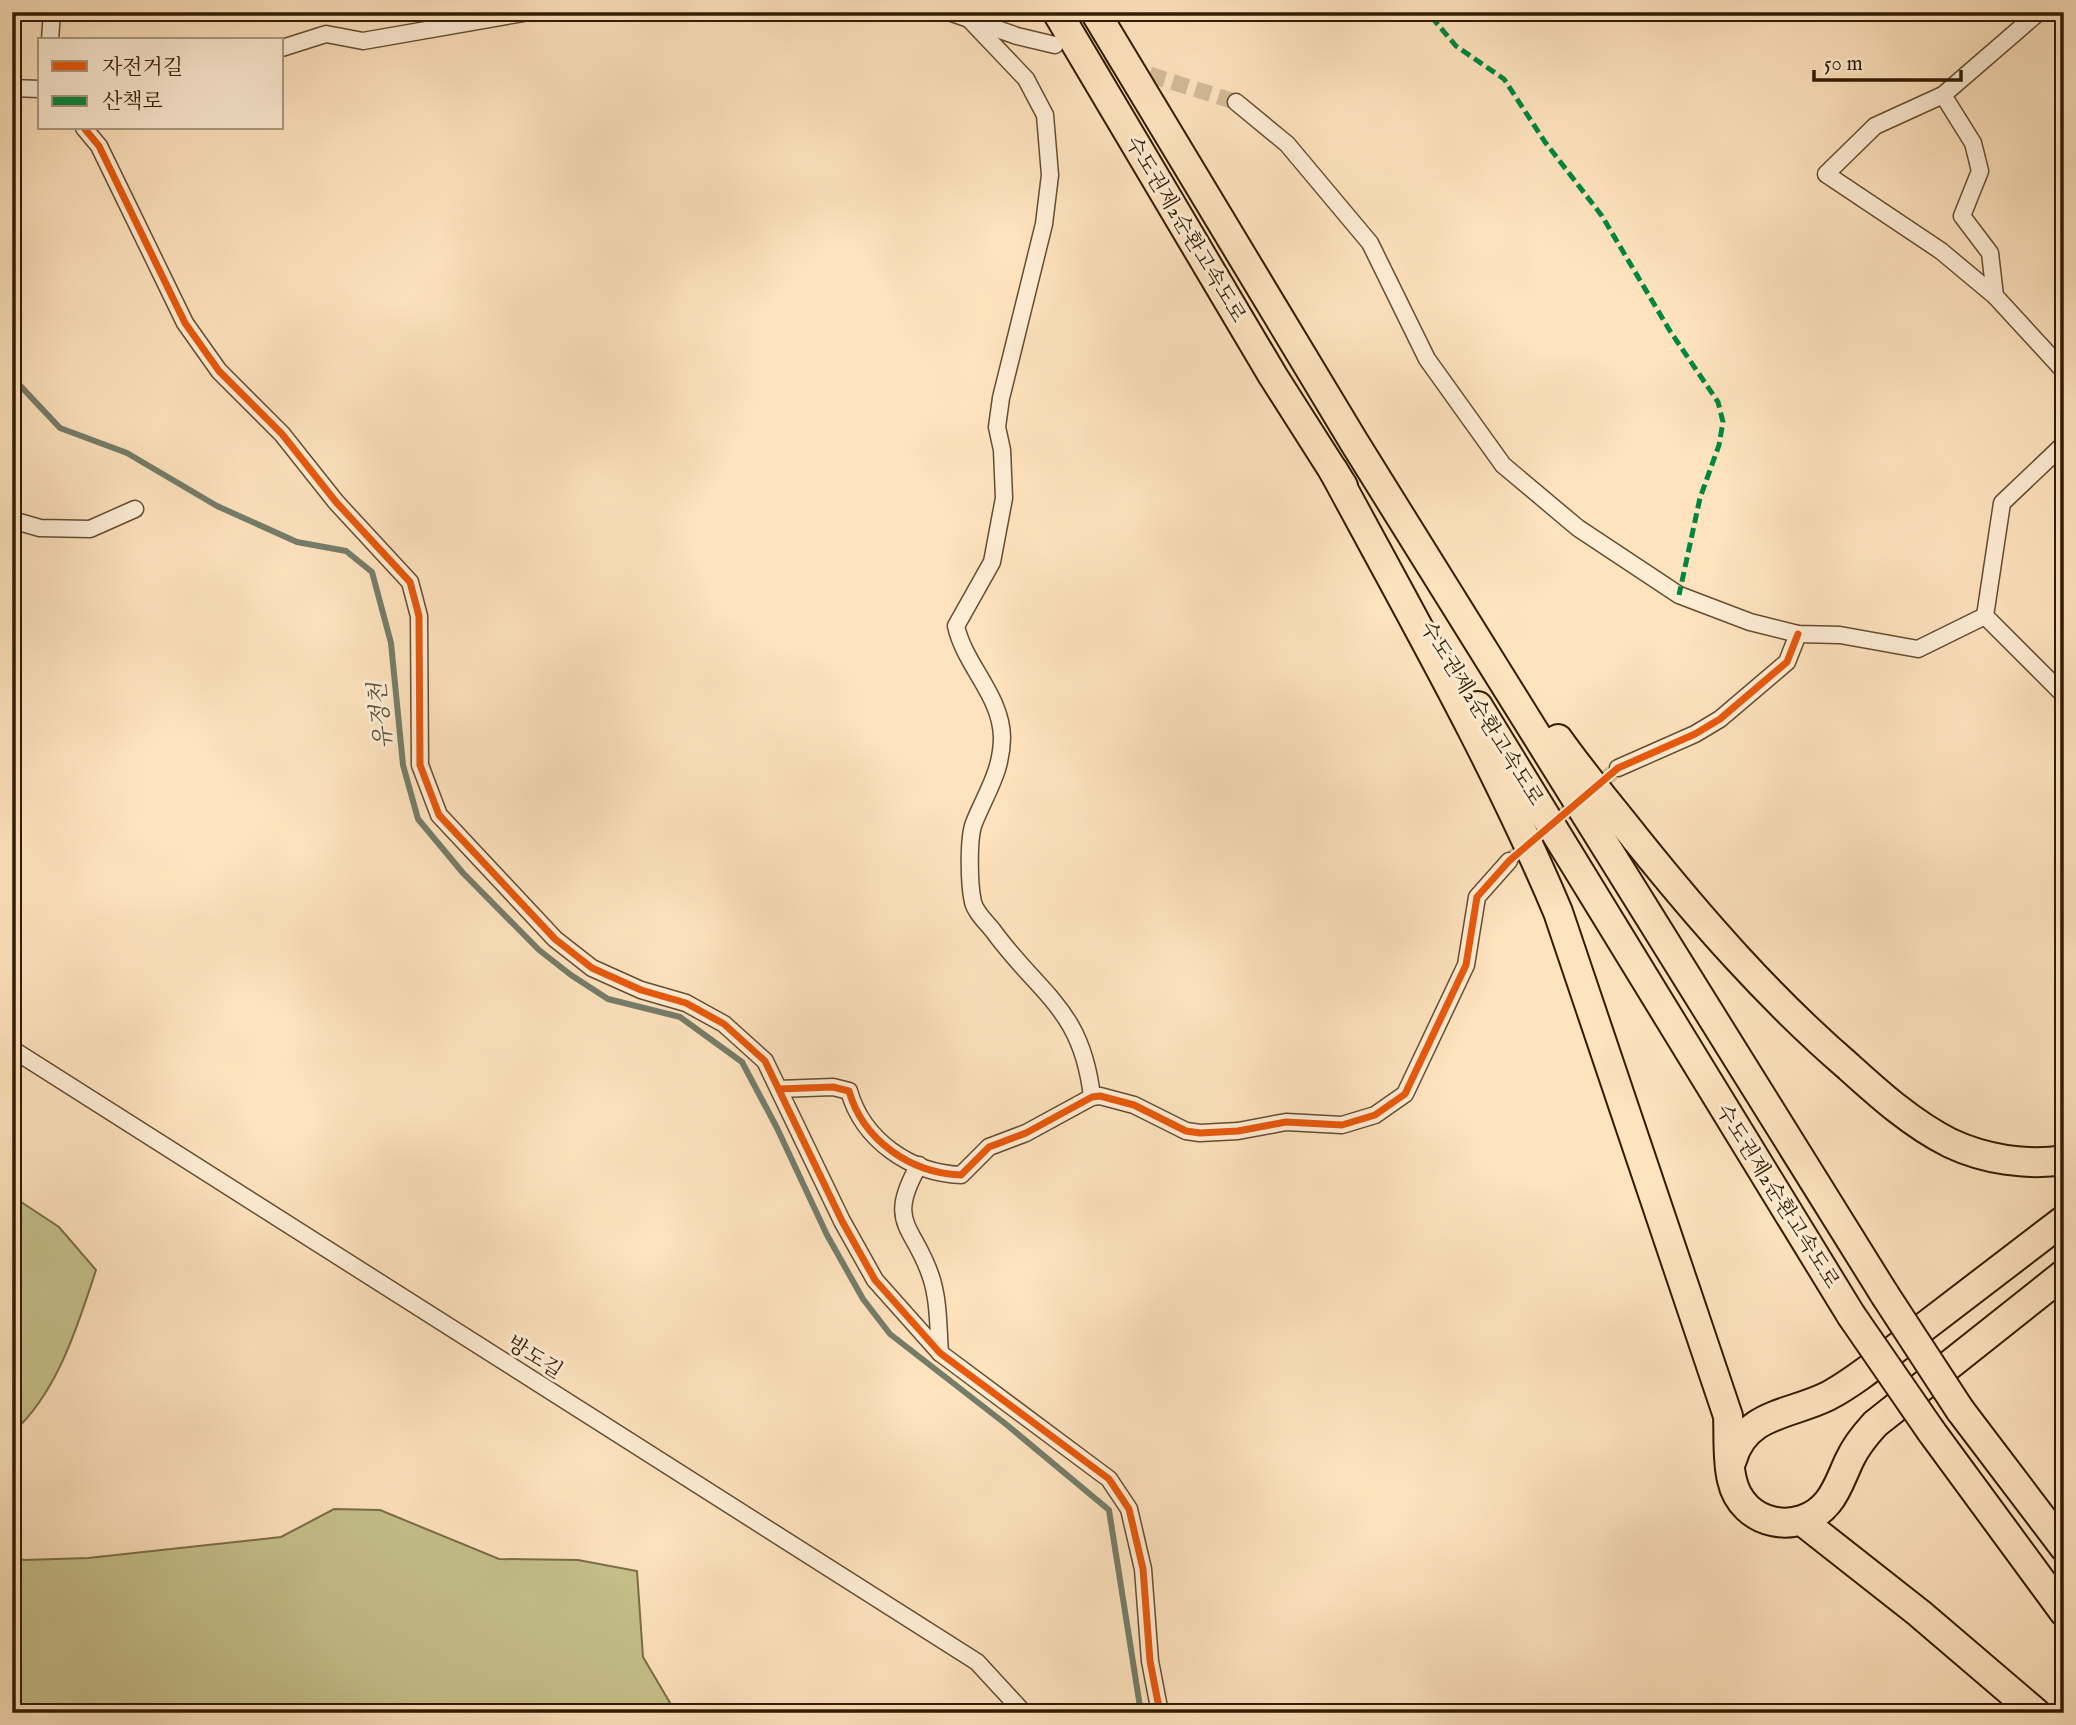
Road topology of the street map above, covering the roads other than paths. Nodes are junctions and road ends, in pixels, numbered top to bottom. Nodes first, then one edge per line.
1 (52, 12) edge
2 (529, 12) edge
3 (949, 12) edge
4 (1057, 12) edge
5 (1095, 12) edge
6 (2039, 12) edge
7 (968, 18) junction
8 (50, 38) edge
9 (1055, 45) dead end
10 (284, 47) edge
11 (12, 88) edge
12 (38, 89) edge
13 (1944, 95) junction
14 (1236, 102) tunnel mouth
15 (86, 130) edge
16 (1994, 296) junction
17 (2064, 371) edge
18 (1353, 442) junction
19 (2064, 444) edge
20 (1333, 470) junction
21 (135, 509) dead end
22 (12, 520) edge
23 (1985, 616) junction
24 (1798, 634) junction
25 (2064, 695) edge
26 (1618, 768) tunnel mouth
27 (1509, 860) tunnel mouth
28 (12, 1049) edge
29 (779, 1089) junction
30 (1092, 1097) junction
31 (2064, 1160) edge
32 (919, 1165) junction
33 (2064, 1220) edge
34 (2064, 1274) edge
35 (940, 1353) junction
36 (1731, 1462) junction
37 (1802, 1521) junction
38 (2064, 1547) edge
39 (2064, 1612) edge
40 (1024, 1713) edge
41 (1160, 1713) edge
42 (2036, 1713) edge

1 - 8 street
2 - 10 street
3 - 7 street
4 - 20 highway, 수도권제2순환고속도로
5 - 18 highway, 수도권제2순환고속도로
6 - 13 street
7 - 9 street
7 - 30 street
11 - 12 street
13 - 16 street
13 - 16 street
14 - 24 street
15 - 29 street
16 - 17 street
18 - 31 highway
18 - 38 highway, 수도권제2순환고속도로, bridge
19 - 23 street
20 - 36 highway
20 - 39 highway, 수도권제2순환고속도로, bridge
21 - 22 street
23 - 24 street
23 - 25 street
24 - 26 street
27 - 30 street
28 - 40 street, 방도길
29 - 32 street
29 - 35 street
30 - 32 street
32 - 35 street
33 - 36 highway
34 - 37 highway
35 - 41 street
36 - 37 highway
37 - 42 highway

